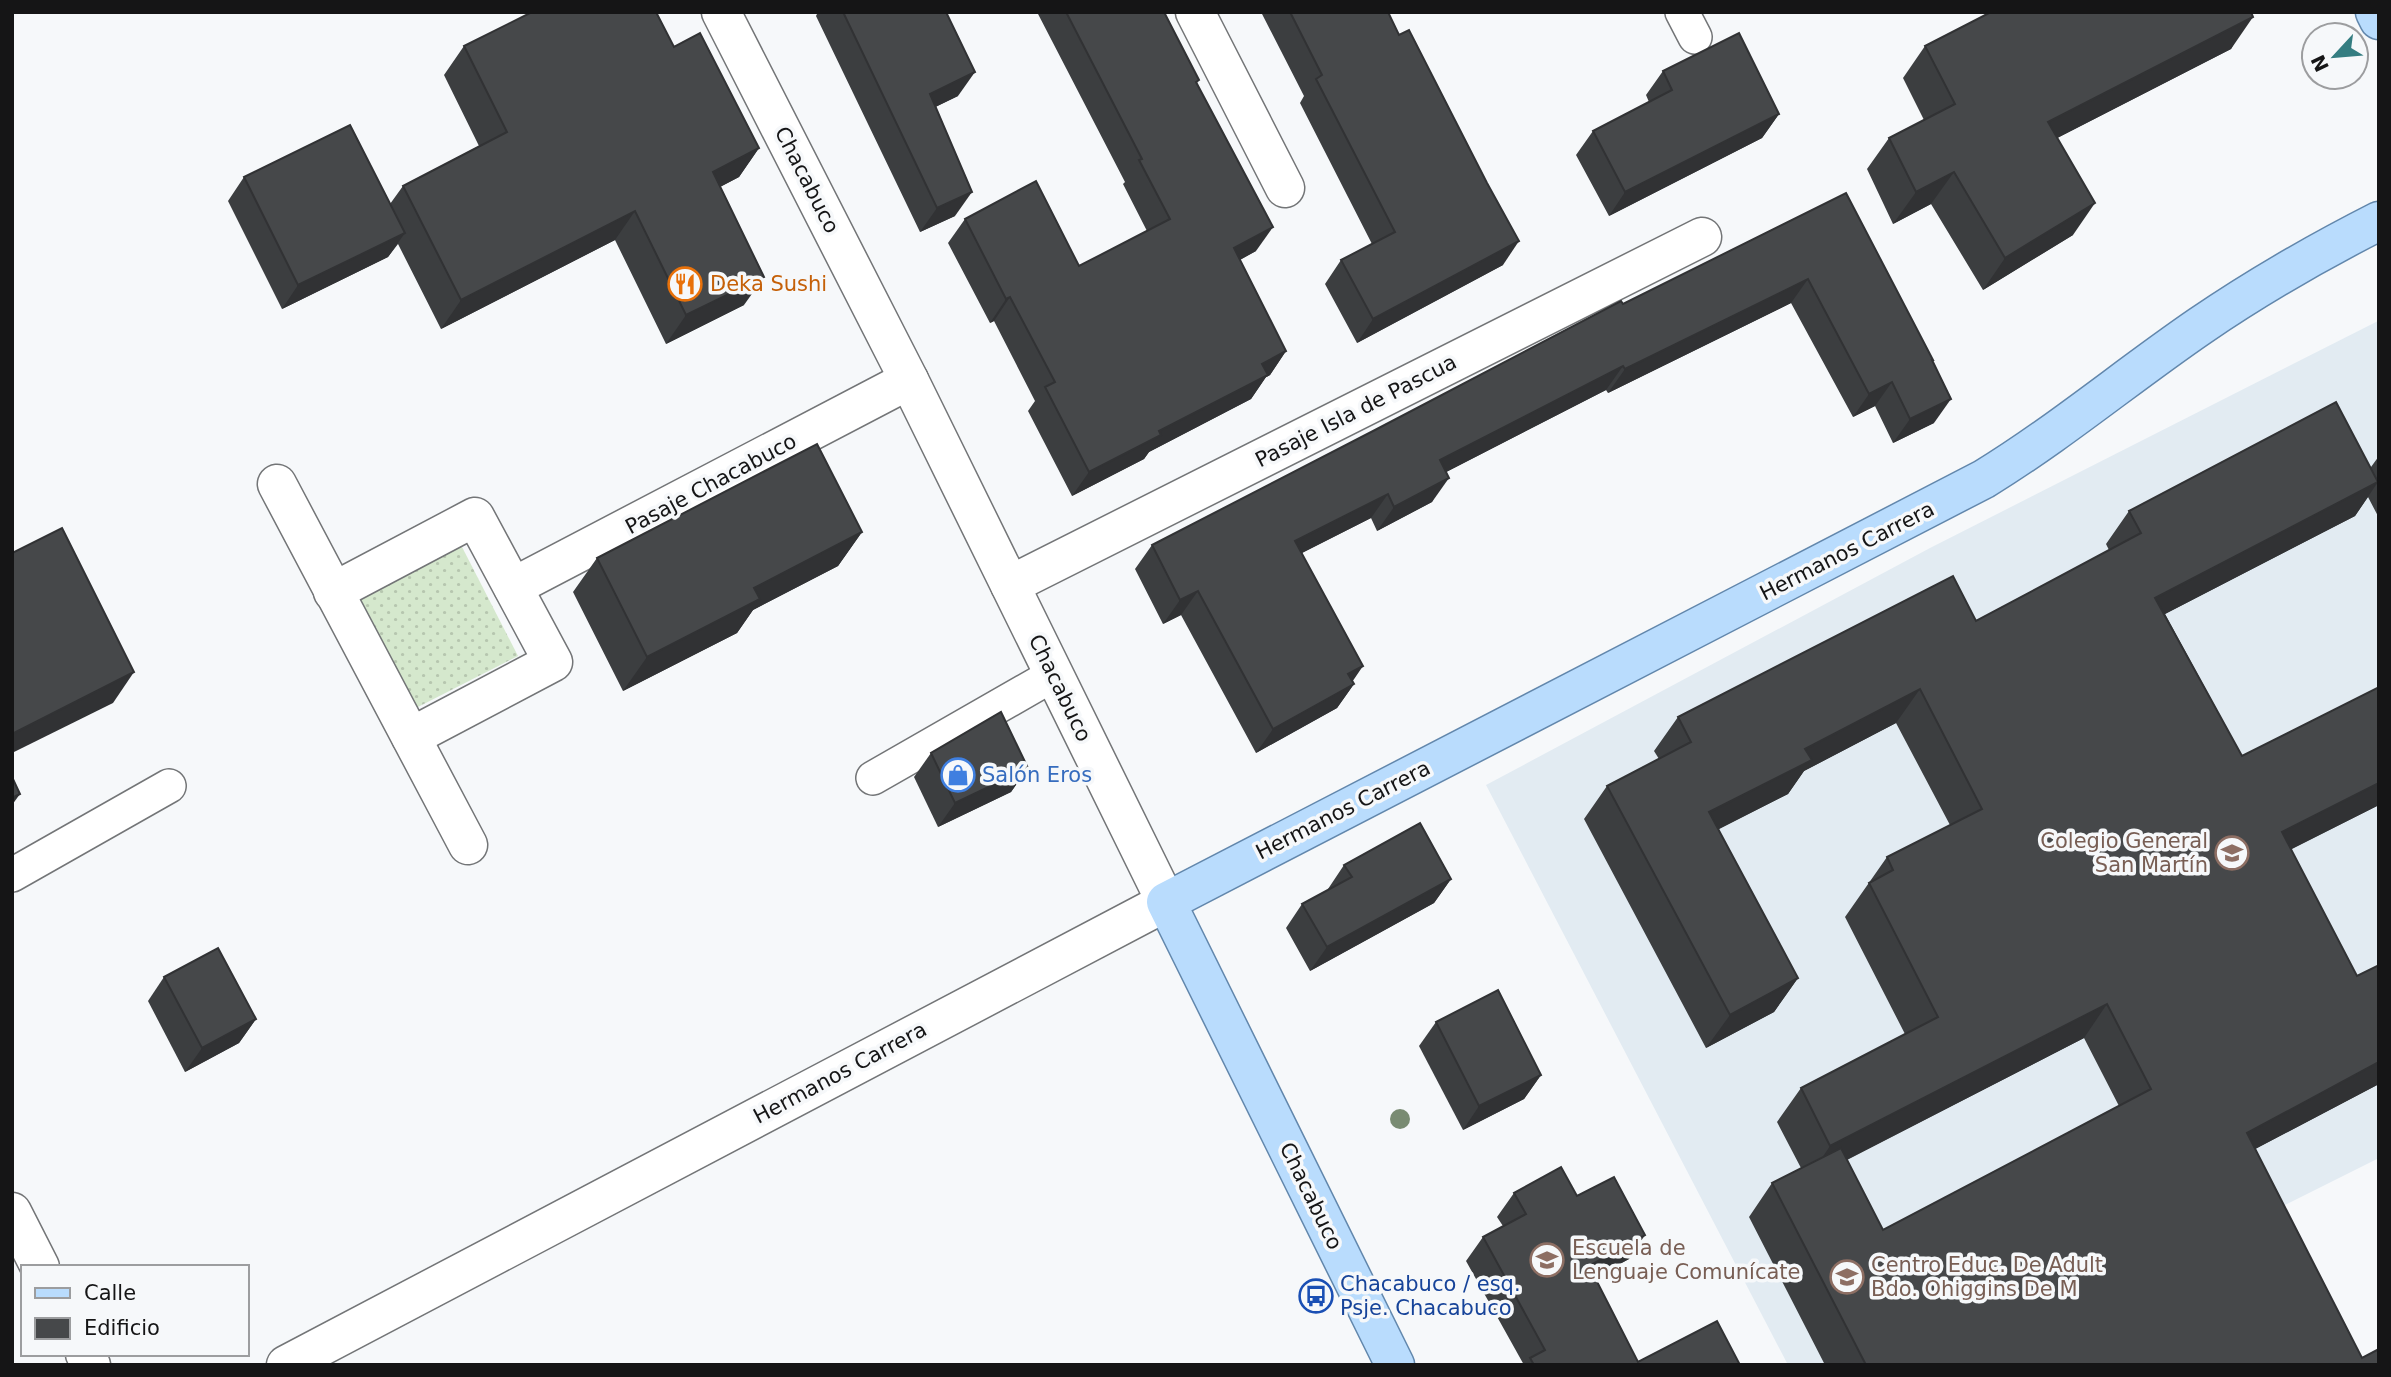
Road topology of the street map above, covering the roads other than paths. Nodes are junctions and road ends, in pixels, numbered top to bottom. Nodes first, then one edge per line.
1 (721, 12) edge
2 (1195, 12) edge
3 (2375, 12) edge
4 (2379, 20) edge
5 (1285, 188) dead end
6 (2379, 221) edge
7 (1702, 237) dead end
8 (909, 380) junction
9 (276, 484) dead end
10 (1010, 585) junction
11 (513, 587) junction
12 (334, 592) junction
13 (1052, 675) junction
14 (411, 737) junction
15 (873, 778) dead end
16 (169, 786) dead end
17 (468, 845) dead end
18 (12, 875) edge
19 (1166, 902) junction
20 (12, 1212) edge
21 (39, 1265) edge
22 (286, 1365) edge
23 (1395, 1365) edge

1 - 8 street, Chacabuco
2 - 5 street
3 - 4 main road
6 - 19 main road, Hermanos Carrera
7 - 10 street, Pasaje Isla de Pascua
8 - 10 street, Chacabuco
8 - 11 street, Pasaje Chacabuco
9 - 12 street
10 - 13 street, Chacabuco
11 - 12 street
11 - 14 street
12 - 14 street
13 - 15 lane
13 - 19 street, Chacabuco
14 - 17 street
16 - 18 lane
19 - 22 street, Hermanos Carrera
19 - 23 main road, Chacabuco
20 - 21 street

